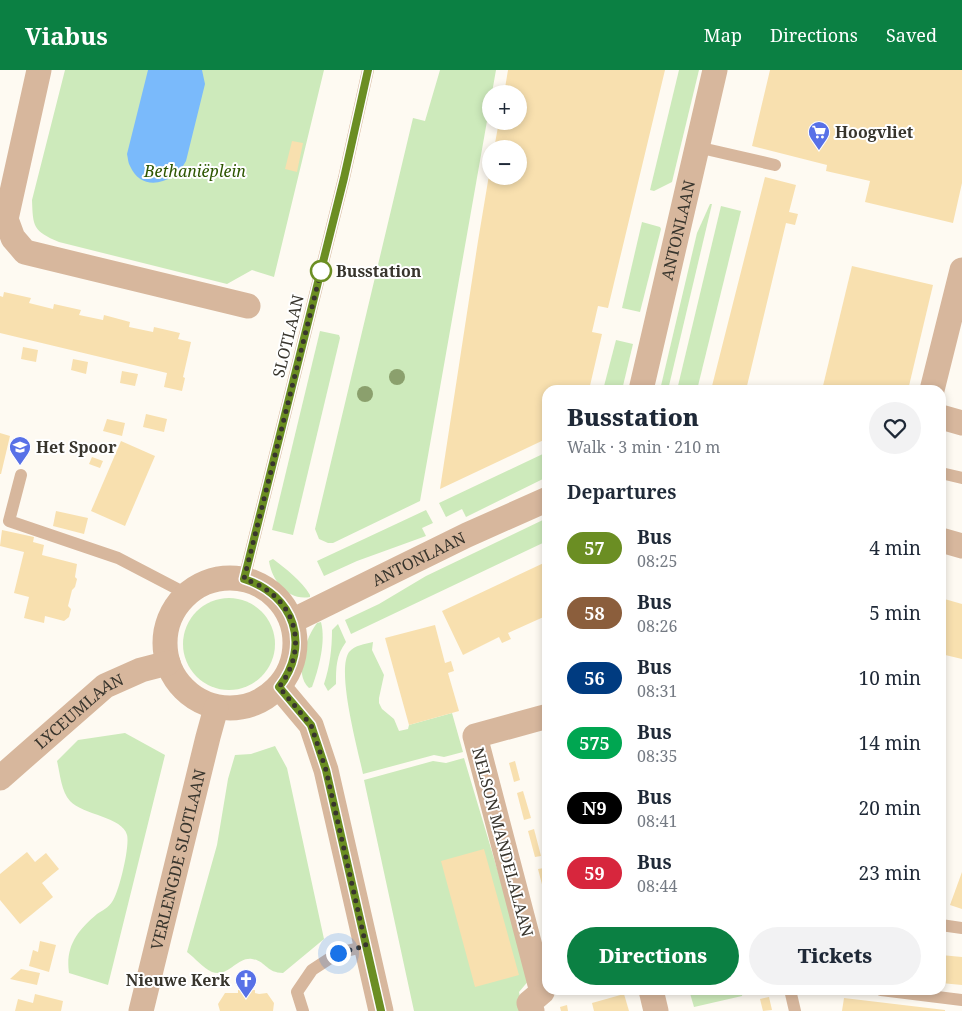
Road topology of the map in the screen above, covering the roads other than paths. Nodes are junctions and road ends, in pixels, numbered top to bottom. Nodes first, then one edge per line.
1 (39, 70) edge
2 (368, 70) edge
3 (716, 70) edge
4 (697, 147) junction
5 (775, 165) dead end
6 (6, 242) edge
7 (962, 270) edge
8 (248, 306) dead end
9 (642, 385) edge
10 (933, 385) edge
11 (946, 418) edge
12 (962, 422) edge
13 (20, 474) dead end
14 (946, 474) edge
15 (962, 478) edge
16 (542, 502) edge
17 (946, 541) edge
18 (962, 546) edge
19 (244, 579) junction
20 (187, 594) junction
21 (292, 621) junction
22 (168, 663) junction
23 (279, 687) junction
24 (216, 708) junction
25 (542, 718) edge
26 (0, 778) edge
27 (946, 926) edge
28 (962, 928) edge
29 (366, 946) junction
30 (652, 995) edge
31 (790, 995) edge
32 (922, 995) edge
33 (541, 998) edge
34 (962, 1000) edge
35 (141, 1011) edge
36 (303, 1011) edge
37 (380, 1011) edge
38 (656, 1011) edge
39 (795, 1011) edge

1 - 6 street
2 - 19 lane, SLOTLAAN
3 - 4 street, ANTONLAAN
4 - 5 lane
4 - 9 street, ANTONLAAN
6 - 8 street
7 - 10 street
11 - 12 street
13 - 20 lane
14 - 15 lane
16 - 21 street, ANTONLAAN
17 - 18 street
19 - 20 street
19 - 21 street
20 - 22 street
21 - 23 street
22 - 24 street
22 - 26 street, LYCEUMLAAN
23 - 24 street
23 - 29 street
24 - 35 street, VERLENGDE SLOTLAAN
25 - 33 street, NELSON MANDELALAAN
27 - 28 lane
29 - 36 lane
29 - 37 street
30 - 38 street
31 - 39 lane
32 - 34 lane

